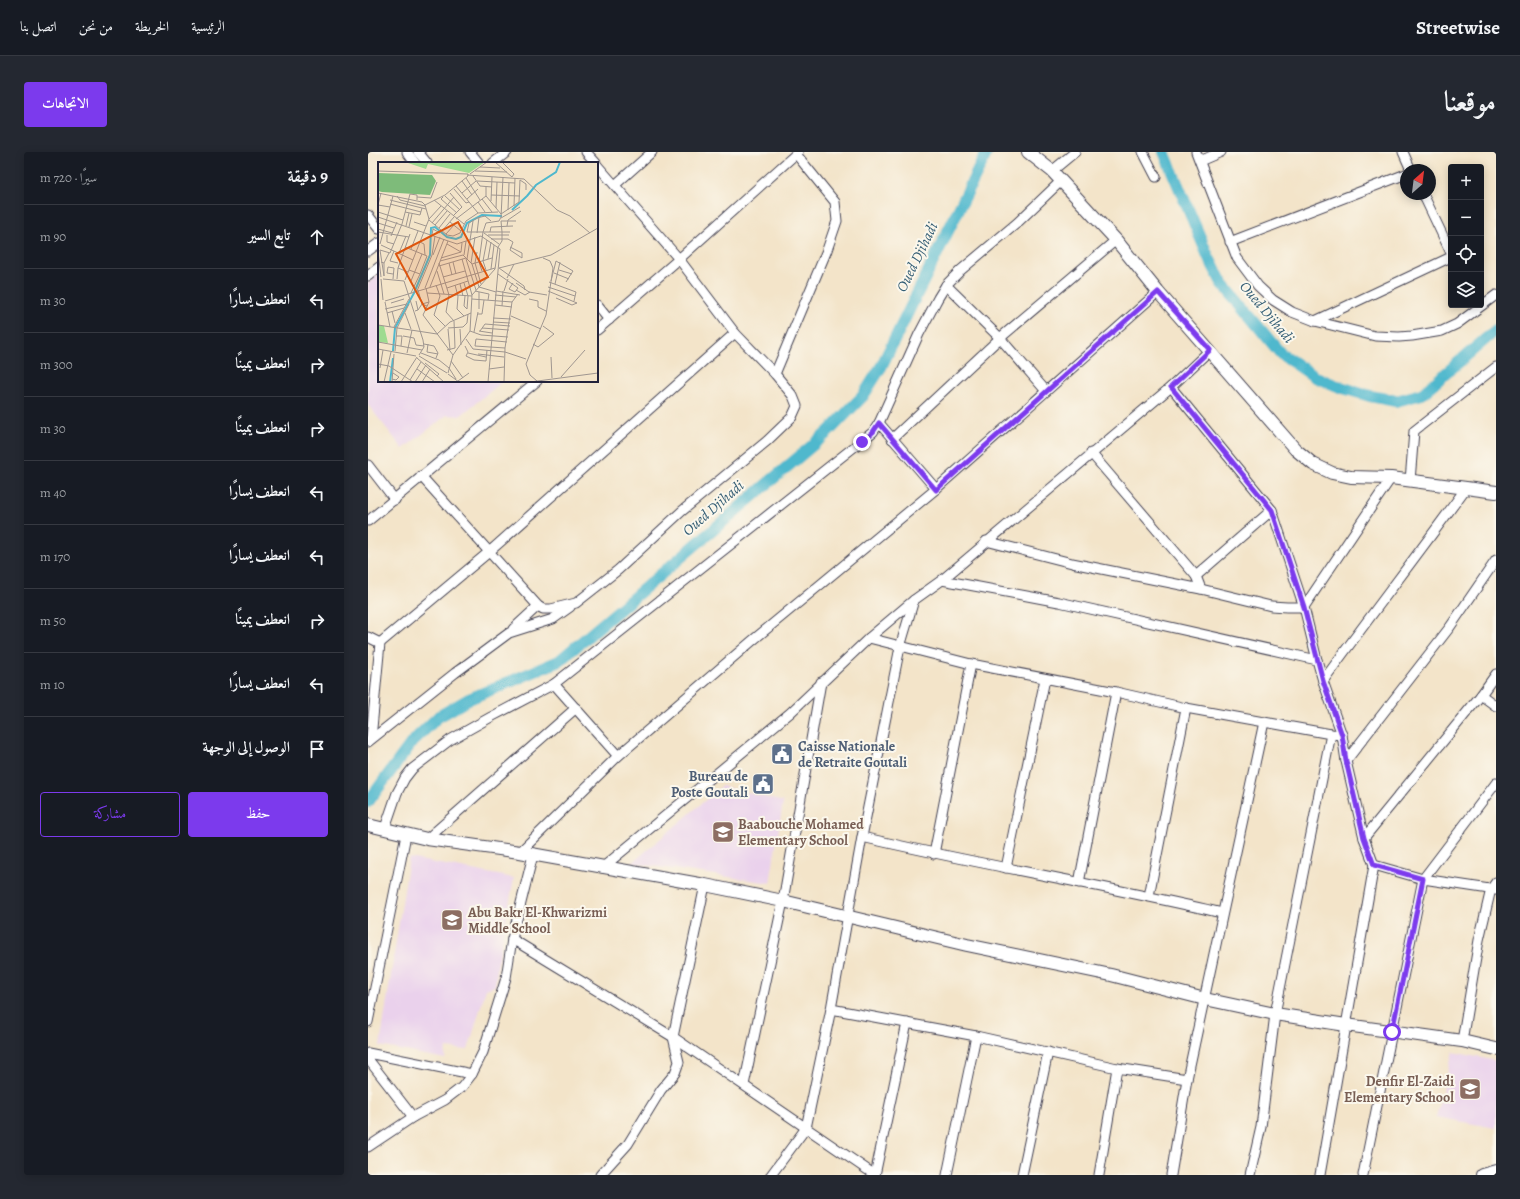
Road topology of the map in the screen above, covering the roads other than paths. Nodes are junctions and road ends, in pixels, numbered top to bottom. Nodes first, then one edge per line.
1 (470, 152) edge
2 (506, 152) edge
3 (586, 152) edge
4 (652, 152) edge
5 (1028, 152) edge
6 (1075, 152) edge
7 (1143, 152) edge
8 (1196, 152) edge
9 (1222, 152) edge
10 (1403, 152) edge
11 (797, 153) edge
12 (416, 155) edge
13 (1200, 161) junction
14 (426, 162) edge
15 (478, 162) edge
16 (494, 162) edge
17 (594, 162) edge
18 (1409, 164) edge
19 (598, 166) edge
20 (1052, 170) junction
21 (1156, 176) dead end
22 (1400, 176) edge
23 (1062, 181) junction
24 (615, 185) junction
25 (1426, 200) edge
26 (368, 215) edge
27 (378, 228) edge
28 (1116, 240) junction
29 (1230, 242) junction
30 (378, 244) edge
31 (1448, 247) edge
32 (368, 251) edge
33 (1448, 258) edge
34 (679, 259) junction
35 (378, 268) edge
36 (368, 276) edge
37 (946, 285) junction
38 (1158, 292) junction
39 (1496, 295) edge
40 (1484, 303) edge
41 (598, 306) edge
42 (1477, 308) edge
43 (609, 320) junction
44 (1316, 321) junction
45 (598, 329) edge
46 (735, 333) junction
47 (1000, 338) junction
48 (1210, 350) junction
49 (1496, 366) edge
50 (775, 374) junction
51 (536, 382) edge
52 (1171, 387) junction
53 (1046, 391) junction
54 (879, 423) junction
55 (892, 439) junction
56 (1091, 453) junction
57 (368, 465) edge
58 (422, 476) junction
59 (1391, 478) junction
60 (1410, 481) junction
61 (1466, 488) junction
62 (936, 490) junction
63 (1496, 492) edge
64 (395, 500) junction
65 (1272, 510) junction
66 (368, 521) edge
67 (986, 541) junction
68 (489, 552) junction
69 (1496, 560) edge
70 (1196, 576) junction
71 (942, 580) junction
72 (1201, 589) junction
73 (914, 600) junction
74 (576, 603) junction
75 (538, 606) junction
76 (1304, 607) junction
77 (509, 633) junction
78 (368, 637) edge
79 (869, 638) junction
80 (380, 643) junction
81 (900, 647) junction
82 (1317, 660) junction
83 (971, 664) junction
84 (1496, 674) edge
85 (1045, 679) junction
86 (1323, 681) junction
87 (821, 682) junction
88 (554, 684) junction
89 (1116, 692) junction
90 (1481, 695) junction
91 (1496, 706) edge
92 (576, 708) junction
93 (1186, 708) junction
94 (1264, 722) junction
95 (1331, 734) junction
96 (1342, 735) junction
97 (369, 740) edge
98 (618, 756) junction
99 (1346, 761) junction
100 (1496, 783) edge
101 (368, 825) edge
102 (384, 828) junction
103 (406, 834) junction
104 (862, 837) junction
105 (1364, 838) junction
106 (427, 839) junction
107 (520, 852) junction
108 (934, 854) junction
109 (533, 855) junction
110 (1374, 865) junction
111 (602, 868) junction
112 (1006, 868) junction
113 (1423, 879) junction
114 (1079, 883) junction
115 (705, 886) junction
116 (1494, 887) edge
117 (1149, 896) junction
118 (783, 901) junction
119 (1222, 913) junction
120 (847, 916) junction
121 (512, 939) junction
122 (370, 999) edge
123 (1205, 999) junction
124 (831, 1009) junction
125 (1275, 1014) junction
126 (368, 1022) edge
127 (907, 1023) junction
128 (1346, 1025) junction
129 (1392, 1032) junction
130 (976, 1036) junction
131 (673, 1037) junction
132 (1462, 1041) junction
133 (1496, 1049) edge
134 (1048, 1052) junction
135 (368, 1053) edge
136 (368, 1059) edge
137 (1117, 1068) junction
138 (472, 1074) junction
139 (1187, 1078) junction
140 (744, 1085) junction
141 (413, 1117) junction
142 (806, 1128) junction
143 (368, 1147) edge
144 (1496, 1171) edge
145 (600, 1175) edge
146 (771, 1175) edge
147 (875, 1175) edge
148 (947, 1175) edge
149 (1022, 1175) edge
150 (1099, 1175) edge
151 (1171, 1175) edge
152 (1250, 1175) edge
153 (1320, 1175) edge
154 (1363, 1175) edge
155 (1482, 1175) edge

1 - 15 street
2 - 16 street
3 - 17 street
4 - 24 street
5 - 20 street
6 - 20 street
7 - 21 street
8 - 13 street
9 - 13 street
10 - 18 street
11 - 34 street
11 - 50 street
12 - 14 street
13 - 29 street
19 - 24 street
20 - 23 street
22 - 29 street
23 - 28 street
23 - 37 street
24 - 34 street
25 - 31 street
26 - 27 street
28 - 38 street
28 - 47 street
29 - 44 street
30 - 32 street
33 - 44 street
34 - 43 street
34 - 46 street
35 - 36 street
37 - 47 street
37 - 54 street
38 - 48 street
38 - 53 street
39 - 40 street
41 - 43 street
42 - 44 street
43 - 45 street
46 - 50 street
46 - 68 street
47 - 53 street
47 - 55 street
48 - 52 street
48 - 59 street
49 - 60 street
50 - 74 street
51 - 58 street
52 - 56 street
52 - 65 street
53 - 62 street
54 - 55 street
54 - 88 street
55 - 62 street
56 - 67 street
56 - 70 street
57 - 64 street
58 - 64 street
58 - 68 street
59 - 60 street
59 - 76 street
60 - 61 street
61 - 63 street
61 - 86 street
62 - 98 street
64 - 66 street
65 - 70 street
65 - 76 street
67 - 71 street
67 - 72 street
68 - 75 street
68 - 80 street
69 - 99 street
70 - 72 street
71 - 73 street
71 - 82 street
72 - 76 street
73 - 79 street
73 - 81 street
74 - 75 street
74 - 77 street
75 - 77 street
76 - 82 street
77 - 97 street
78 - 80 street
79 - 81 street
79 - 87 street
80 - 97 street
81 - 83 street
81 - 104 street
82 - 86 street
83 - 85 street
83 - 108 street
84 - 90 street
85 - 89 street
85 - 112 street
86 - 96 street
87 - 111 street
87 - 118 street
88 - 92 street
88 - 102 street
89 - 93 street
89 - 114 street
90 - 91 street
90 - 105 street
92 - 98 street
92 - 106 street
93 - 94 street
93 - 117 street
94 - 95 street
94 - 119 street
95 - 96 street
95 - 125 street
96 - 99 street
98 - 107 street
99 - 105 street
100 - 113 street
101 - 102 street
102 - 103 street
103 - 106 street
103 - 122 street
104 - 108 street
104 - 120 street
105 - 110 street
106 - 107 street
107 - 109 street
108 - 112 street
109 - 111 street
109 - 121 street
110 - 113 street
110 - 128 street
111 - 115 street
112 - 114 street
113 - 116 street
113 - 129 street
114 - 117 street
115 - 118 street
115 - 131 street
116 - 132 street
117 - 119 street
118 - 120 street
118 - 140 street
119 - 123 street
120 - 123 street
120 - 124 street
121 - 131 street
121 - 138 street
122 - 126 street
123 - 125 street
123 - 139 street
124 - 127 street
124 - 142 street
125 - 128 street
125 - 152 street
127 - 130 street
127 - 147 street
128 - 129 street
128 - 153 street
129 - 132 street
129 - 154 street
130 - 134 street
130 - 148 street
131 - 140 street
131 - 145 street
132 - 133 street
134 - 137 street
134 - 149 street
135 - 138 street
136 - 141 street
137 - 139 street
137 - 150 street
138 - 141 street
139 - 151 street
140 - 142 street
141 - 143 street
142 - 146 street
142 - 147 street
144 - 155 street

